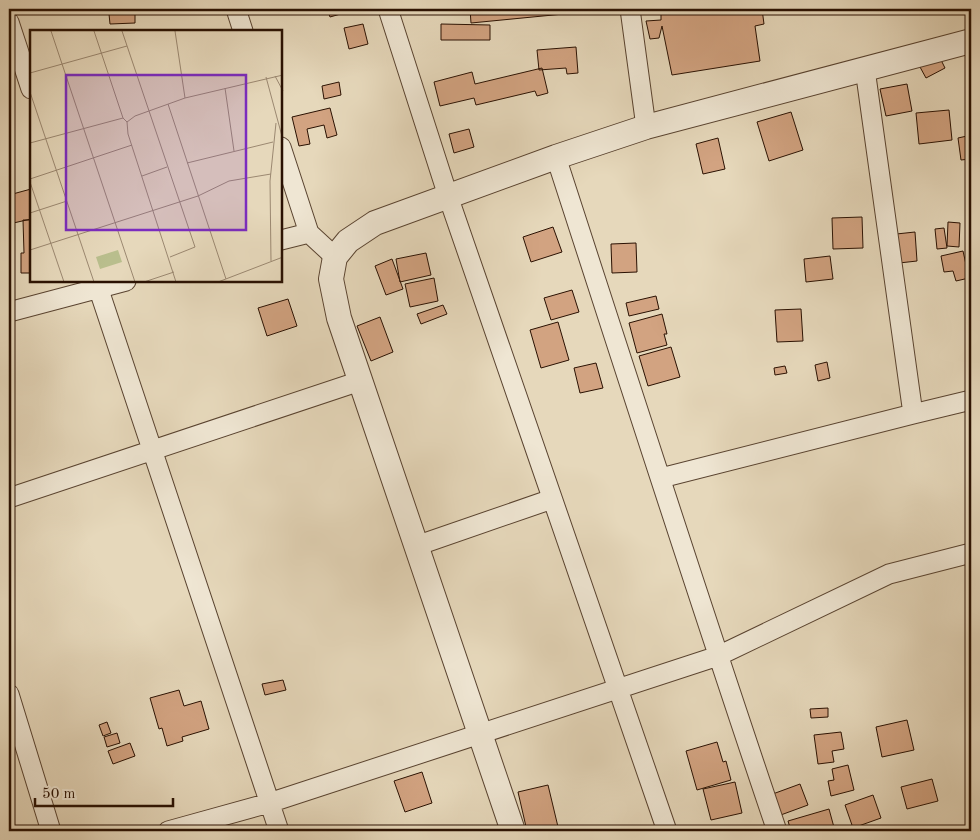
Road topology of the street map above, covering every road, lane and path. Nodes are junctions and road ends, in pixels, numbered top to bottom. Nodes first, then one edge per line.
1 (236, 9) edge
2 (388, 9) edge
3 (630, 9) edge
4 (9, 22) edge
5 (243, 30) edge
6 (971, 41) edge
7 (865, 69) junction
8 (30, 85) edge
9 (646, 127) junction
10 (282, 150) edge
11 (556, 157) junction
12 (448, 196) junction
13 (309, 233) junction
14 (282, 240) edge
15 (335, 257) junction
16 (119, 282) edge
17 (97, 285) edge
18 (9, 312) edge
19 (360, 381) junction
20 (971, 400) edge
21 (913, 414) junction
22 (152, 450) junction
23 (661, 478) junction
24 (9, 498) edge
25 (552, 499) junction
26 (416, 546) junction
27 (971, 553) edge
28 (718, 656) junction
29 (618, 689) junction
30 (9, 694) edge
31 (480, 734) junction
32 (270, 803) junction
33 (51, 831) edge
34 (168, 831) edge
35 (279, 831) edge
36 (513, 831) edge
37 (667, 831) edge
38 (777, 831) edge

1 - 5 street
2 - 12 street
3 - 9 street
4 - 8 street
6 - 7 street
7 - 9 street
7 - 21 street
9 - 11 street
10 - 13 street
11 - 12 street
11 - 23 street
12 - 15 street
12 - 25 street
13 - 14 street
13 - 15 street
15 - 19 street
16 - 17 street
17 - 18 street
17 - 22 street
19 - 22 street
19 - 26 street
20 - 21 street
21 - 23 street
22 - 24 street
22 - 32 street
23 - 28 street
25 - 26 street
25 - 29 street
26 - 31 street
27 - 28 street
28 - 29 street
28 - 38 street
29 - 31 street
29 - 37 street
30 - 33 street
31 - 32 street
31 - 36 street
32 - 34 street
32 - 35 street

